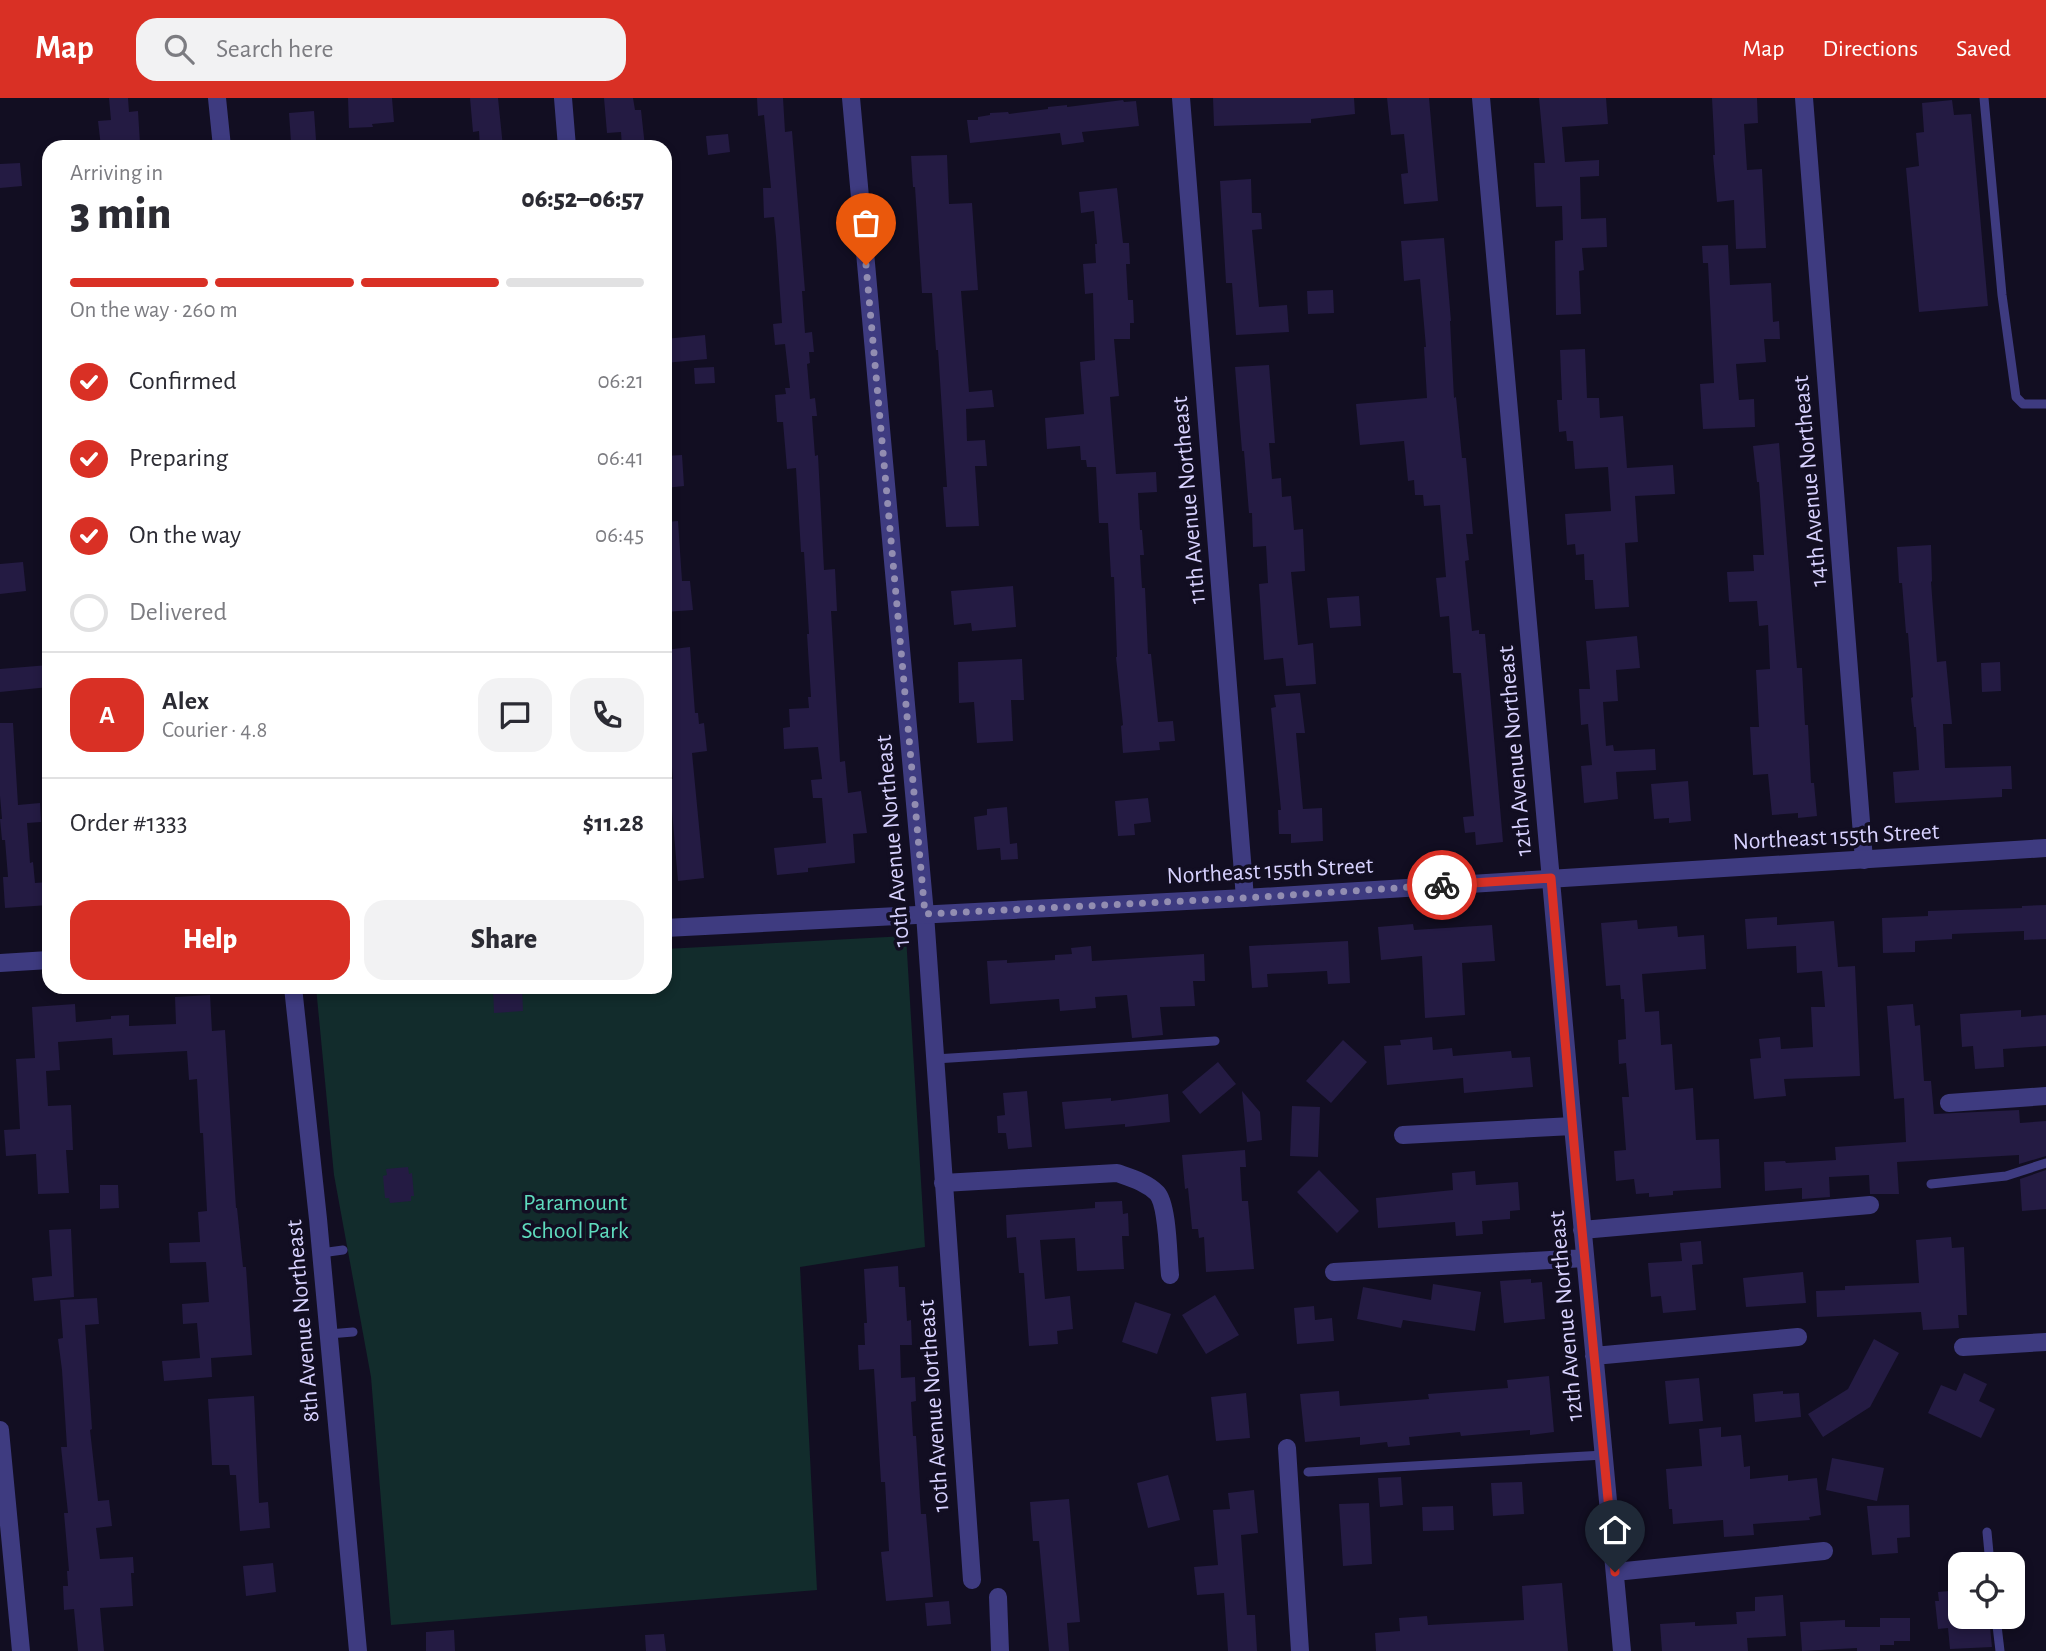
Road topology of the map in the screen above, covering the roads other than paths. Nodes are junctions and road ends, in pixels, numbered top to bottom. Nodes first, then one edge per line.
1 (217, 98) edge
2 (563, 98) edge
3 (851, 98) edge
4 (1181, 98) edge
5 (1481, 98) edge
6 (1804, 98) edge
7 (1984, 98) edge
8 (221, 140) edge
9 (566, 140) edge
10 (2046, 404) edge
11 (2046, 848) edge
12 (1864, 860) junction
13 (1551, 878) junction
14 (1245, 898) junction
15 (925, 914) junction
16 (672, 928) edge
17 (42, 960) edge
18 (0, 963) edge
19 (294, 994) edge
20 (1215, 1041) dead end
21 (934, 1059) junction
22 (2046, 1096) edge
23 (1949, 1103) dead end
24 (1573, 1126) junction
25 (1404, 1135) dead end
26 (2046, 1163) edge
27 (943, 1183) junction
28 (1931, 1184) dead end
29 (1870, 1205) dead end
30 (1582, 1230) junction
31 (343, 1250) dead end
32 (321, 1253) junction
33 (1585, 1258) junction
34 (1334, 1272) dead end
35 (1170, 1275) dead end
36 (354, 1332) dead end
37 (329, 1334) junction
38 (1798, 1337) dead end
39 (2046, 1342) edge
40 (1963, 1347) dead end
41 (1594, 1356) junction
42 (0, 1430) edge
43 (1287, 1448) dead end
44 (1604, 1455) junction
45 (1308, 1472) dead end
46 (1987, 1532) dead end
47 (1824, 1551) dead end
48 (1989, 1552) edge
49 (1615, 1572) junction
50 (972, 1580) dead end
51 (998, 1597) dead end
52 (1997, 1629) edge
53 (21, 1651) edge
54 (358, 1651) edge
55 (1000, 1651) edge
56 (1300, 1651) edge
57 (1622, 1651) edge
58 (2000, 1651) edge

1 - 8 street
2 - 9 street
3 - 15 street, 10th Avenue Northeast
4 - 14 street, 11th Avenue Northeast
5 - 13 street, 12th Avenue Northeast
6 - 12 street, 14th Avenue Northeast
7 - 10 lane
11 - 12 street, Northeast 155th Street
12 - 13 street, Northeast 155th Street
13 - 14 street, Northeast 155th Street
13 - 24 street, 12th Avenue Northeast
14 - 15 street, Northeast 155th Street
15 - 16 street, Northeast 155th Street
15 - 21 street, 10th Avenue Northeast
17 - 18 street
19 - 32 street, 8th Avenue Northeast
20 - 21 lane
21 - 27 street, 10th Avenue Northeast
22 - 23 street
24 - 25 street
24 - 30 street, 12th Avenue Northeast
26 - 28 lane
27 - 35 street
27 - 50 street, 10th Avenue Northeast
29 - 30 street
30 - 33 street, 12th Avenue Northeast
31 - 32 lane
32 - 37 street, 8th Avenue Northeast
33 - 34 street
33 - 41 street, 12th Avenue Northeast
36 - 37 lane
37 - 54 street, 8th Avenue Northeast
38 - 41 street
39 - 40 street
41 - 44 street, 12th Avenue Northeast
42 - 53 street
43 - 56 street
44 - 45 lane
44 - 49 street, 12th Avenue Northeast
46 - 48 lane
47 - 49 street
49 - 57 street, 12th Avenue Northeast
51 - 55 street
52 - 58 lane

